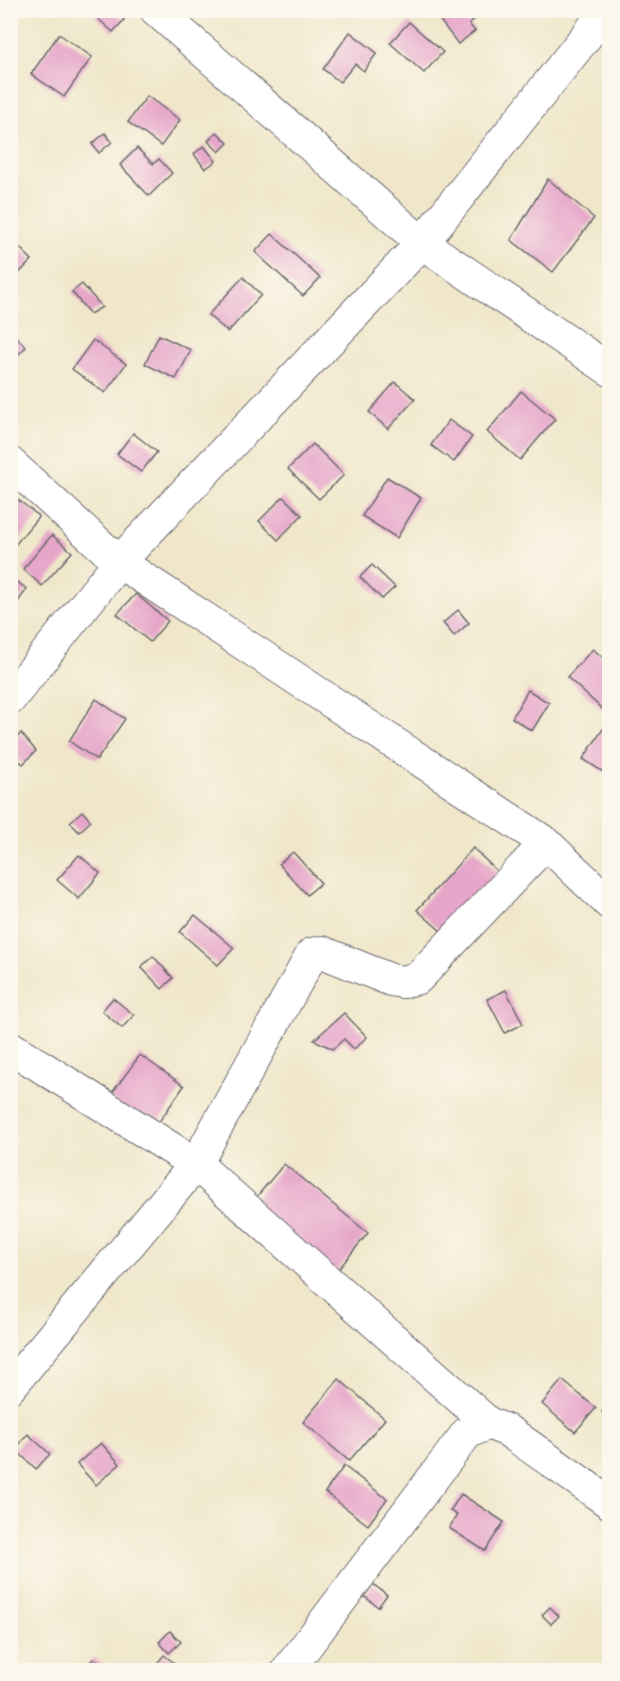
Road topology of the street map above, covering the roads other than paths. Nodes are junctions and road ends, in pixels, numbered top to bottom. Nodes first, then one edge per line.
1 (156, 10) edge
2 (607, 10) edge
3 (422, 243) junction
4 (609, 370) edge
5 (10, 463) edge
6 (119, 562) junction
7 (10, 699) edge
8 (546, 843) junction
9 (609, 904) edge
10 (10, 1047) edge
11 (196, 1164) junction
12 (10, 1387) edge
13 (488, 1423) junction
14 (609, 1503) edge
15 (288, 1671) edge

1 - 3 street
2 - 3 street
3 - 4 street
3 - 6 street
5 - 6 street
6 - 7 street
6 - 8 street
8 - 9 street
8 - 11 street
10 - 11 street
11 - 12 street
11 - 13 street
13 - 14 street
13 - 15 street

